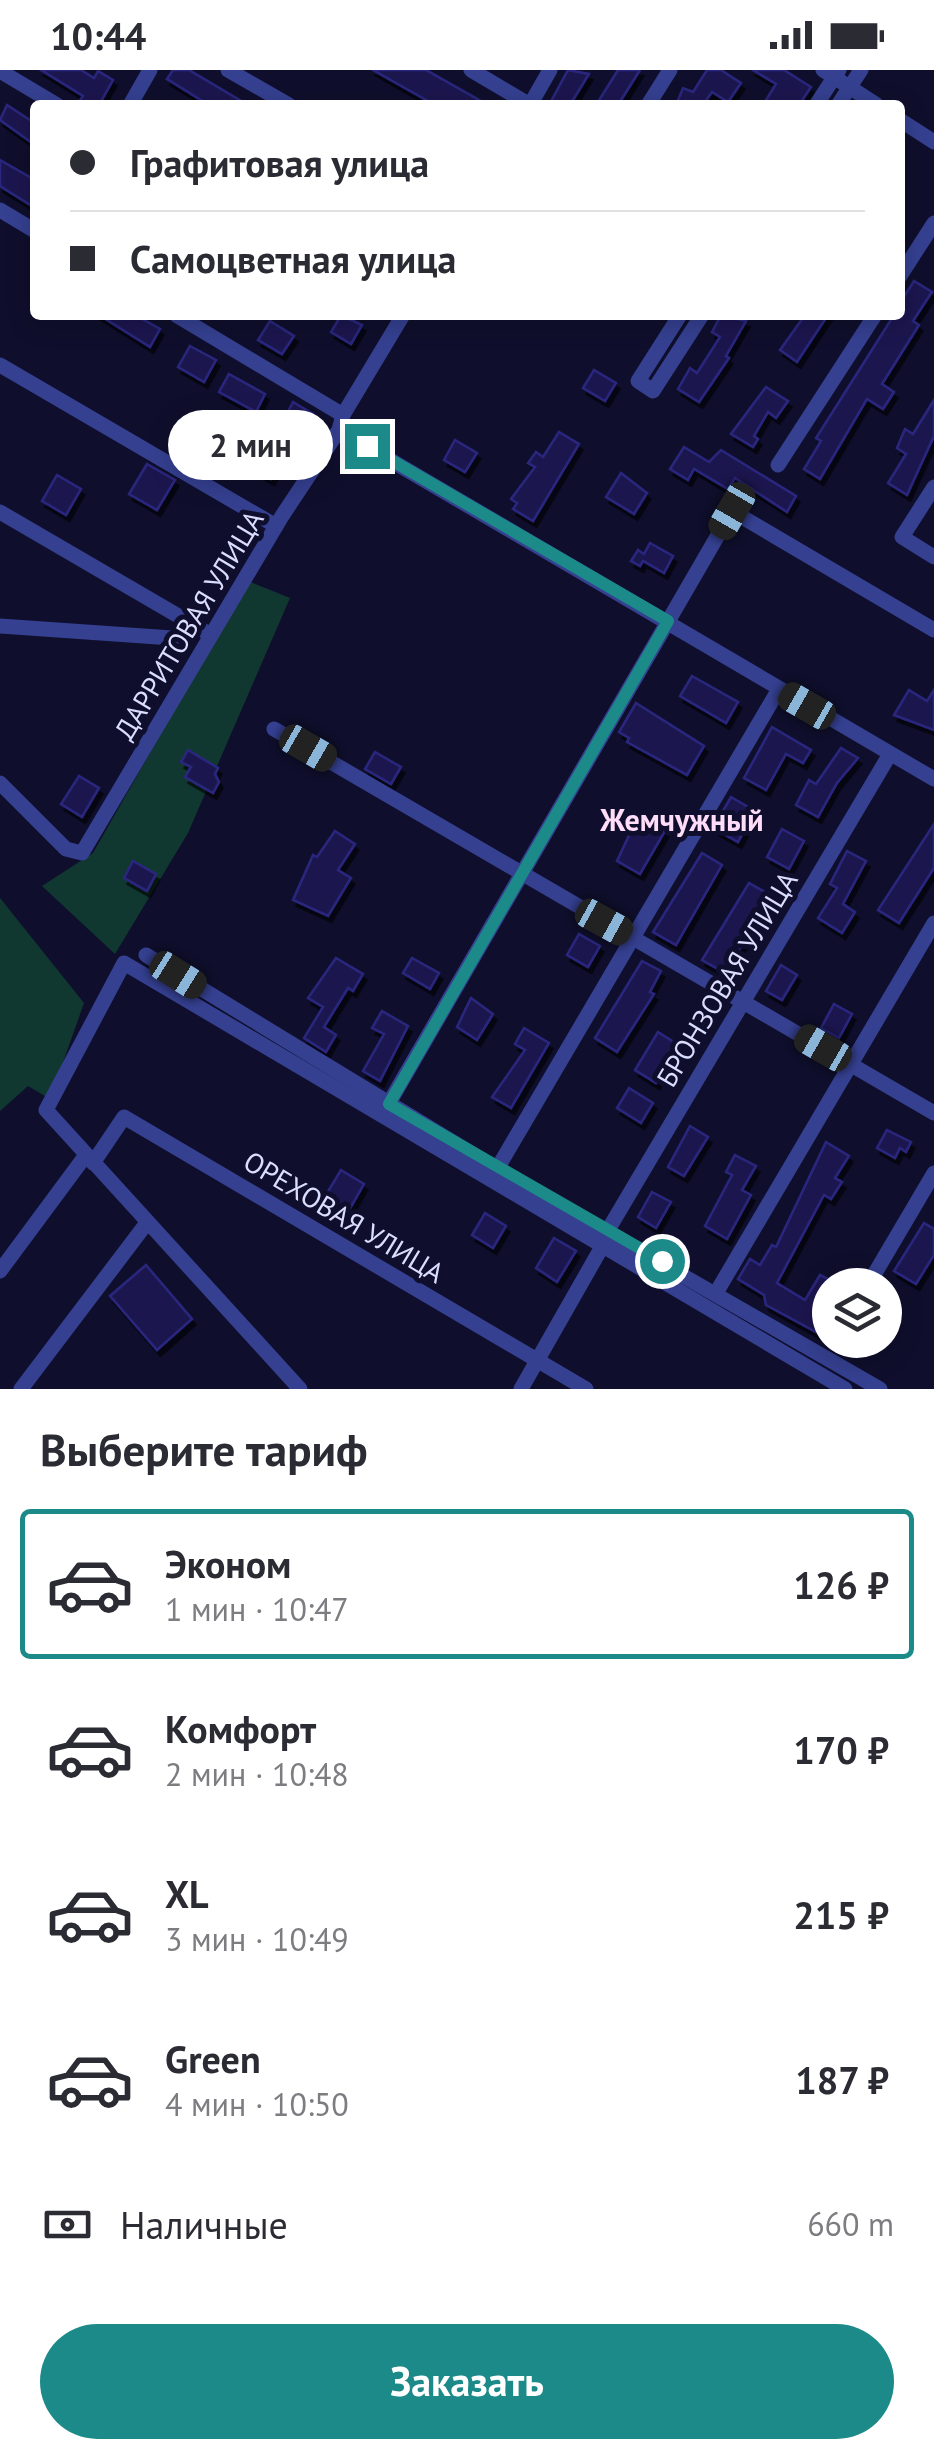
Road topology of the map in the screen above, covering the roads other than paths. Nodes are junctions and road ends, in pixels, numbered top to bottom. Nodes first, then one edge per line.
1 (150, 70) edge
2 (228, 70) edge
3 (471, 70) edge
4 (550, 70) edge
5 (670, 70) edge
6 (860, 70) edge
7 (0, 71) edge
8 (832, 72) edge
9 (850, 87) junction
10 (49, 100) edge
11 (133, 100) edge
12 (280, 100) edge
13 (522, 100) edge
14 (533, 100) edge
15 (651, 100) edge
16 (818, 100) edge
17 (841, 100) edge
18 (870, 100) edge
19 (905, 123) edge
20 (934, 142) edge
21 (0, 210) edge
22 (934, 224) edge
23 (30, 228) edge
24 (905, 268) edge
25 (184, 320) edge
26 (401, 320) edge
27 (677, 320) edge
28 (699, 320) edge
29 (872, 320) edge
30 (0, 365) edge
31 (341, 422) junction
32 (778, 464) dead end
33 (934, 488) edge
34 (0, 512) edge
35 (276, 526) junction
36 (934, 558) edge
37 (668, 621) junction
38 (189, 622) junction
39 (0, 626) edge
40 (934, 630) edge
41 (211, 635) junction
42 (779, 689) junction
43 (274, 729) dead end
44 (890, 754) junction
45 (934, 779) edge
46 (0, 783) edge
47 (522, 876) junction
48 (934, 923) edge
49 (632, 937) junction
50 (146, 955) dead end
51 (742, 1001) junction
52 (850, 1064) junction
53 (389, 1104) junction
54 (934, 1112) edge
55 (90, 1159) junction
56 (497, 1170) junction
57 (934, 1173) edge
58 (146, 1224) junction
59 (606, 1238) junction
60 (878, 1268) edge
61 (0, 1271) edge
62 (716, 1293) junction
63 (812, 1349) edge
64 (827, 1358) edge
65 (538, 1361) junction
66 (21, 1389) edge
67 (300, 1389) edge
68 (521, 1389) edge
69 (586, 1389) edge
70 (845, 1389) edge
71 (880, 1389) edge

1 - 11 street
2 - 12 street
3 - 13 street
4 - 14 street
5 - 15 street
6 - 9 street
7 - 10 street
8 - 9 street
8 - 16 street
9 - 17 street
9 - 18 street
19 - 20 street
21 - 23 street
22 - 24 street
25 - 31 street
26 - 31 street, ДАРРИТОВАЯ УЛИЦА
27 - 28 street
29 - 32 street
30 - 35 street
31 - 35 street, ДАРРИТОВАЯ УЛИЦА
31 - 37 street
33 - 36 street
34 - 38 street
35 - 41 street, ДАРРИТОВАЯ УЛИЦА
37 - 40 street
37 - 42 street
37 - 47 street
38 - 39 street
38 - 41 street
41 - 46 street, ДАРРИТОВАЯ УЛИЦА
42 - 44 street
42 - 49 street
43 - 47 street
44 - 45 street
44 - 51 street, БРОНЗОВАЯ УЛИЦА
47 - 49 street
47 - 53 street
48 - 52 street
49 - 51 street
49 - 56 street
50 - 53 street
51 - 52 street
51 - 59 street, БРОНЗОВАЯ УЛИЦА
52 - 54 street
52 - 62 street
53 - 56 street
55 - 58 street
55 - 59 street
55 - 61 street
55 - 65 street, ОРЕХОВАЯ УЛИЦА
56 - 59 street
57 - 60 street
58 - 66 street
58 - 67 street
59 - 62 street
59 - 65 street, БРОНЗОВАЯ УЛИЦА
59 - 70 street
62 - 63 street
64 - 71 street
65 - 68 street, БРОНЗОВАЯ УЛИЦА
65 - 69 street, ОРЕХОВАЯ УЛИЦА

